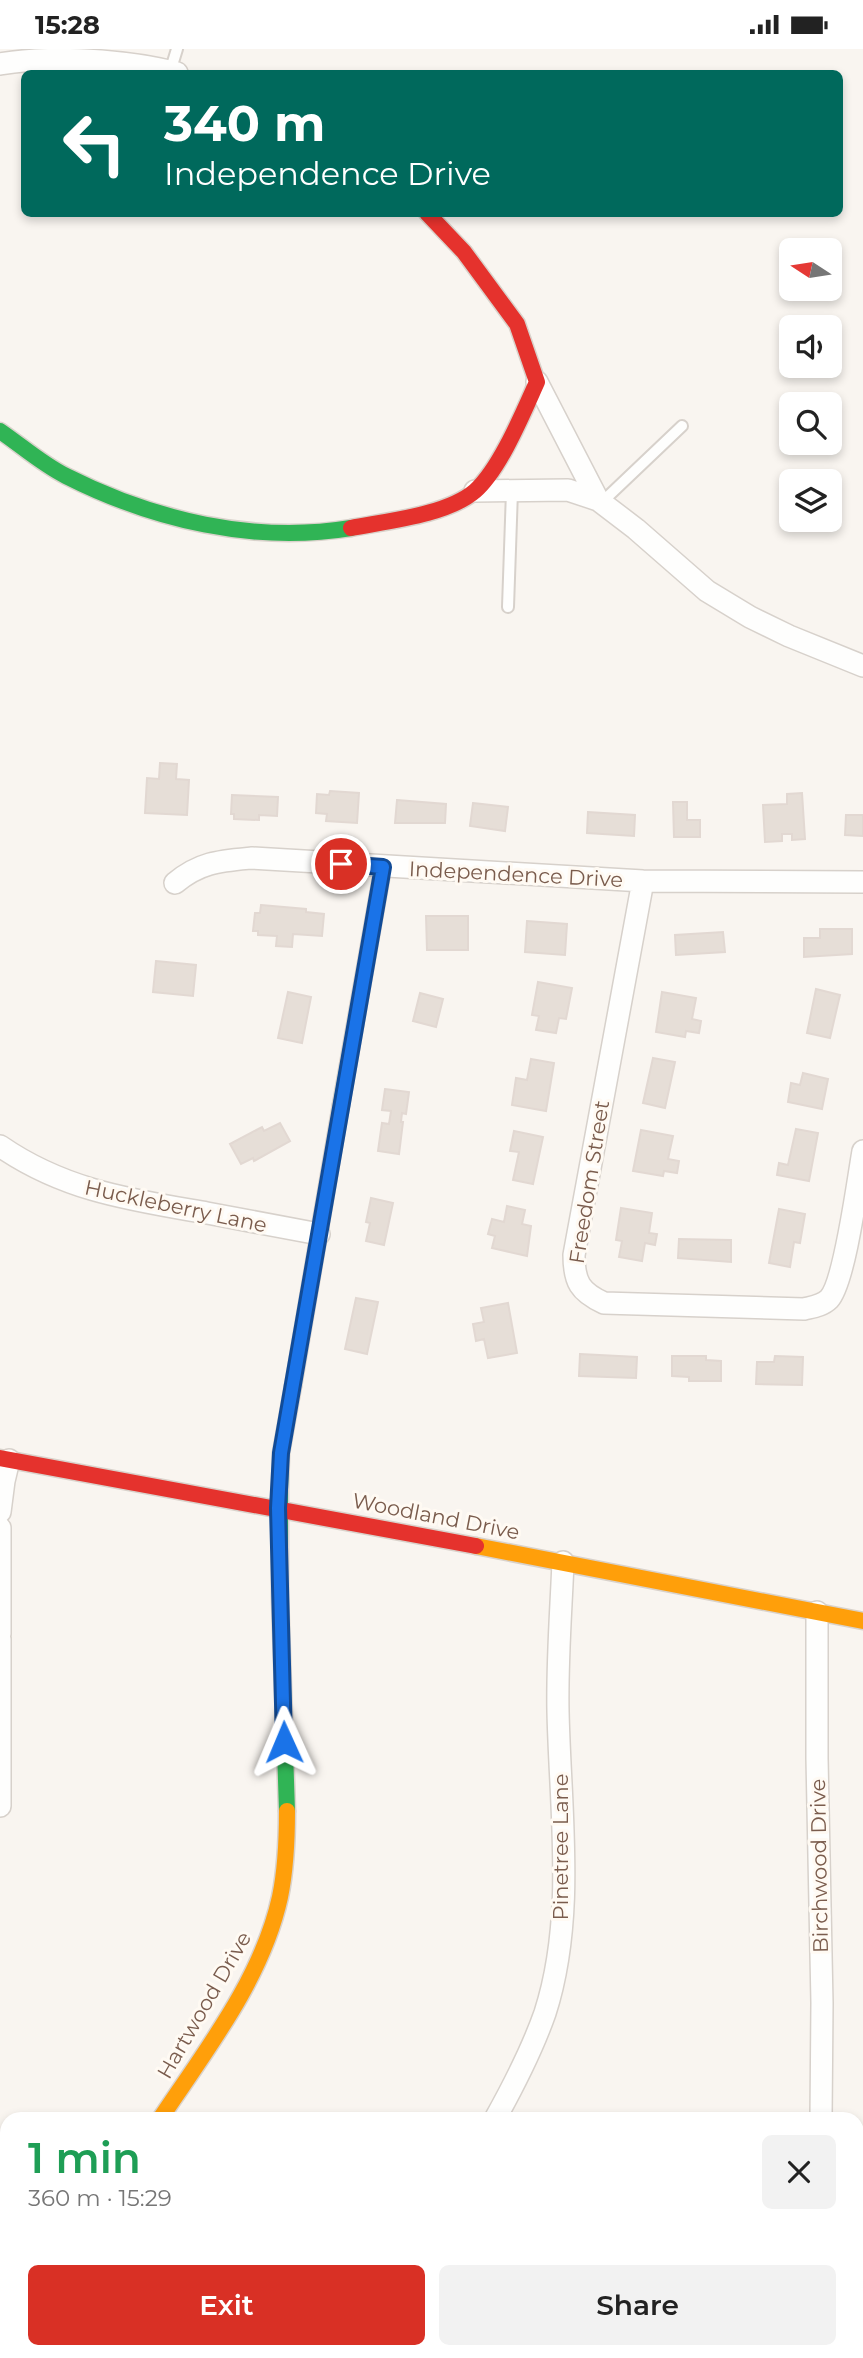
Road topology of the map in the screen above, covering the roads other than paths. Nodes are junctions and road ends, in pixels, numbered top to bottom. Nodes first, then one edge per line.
1 (177, 49) edge
2 (0, 64) edge
3 (161, 70) edge
4 (174, 70) edge
5 (431, 217) edge
6 (537, 382) junction
7 (682, 426) dead end
8 (1, 434) edge
9 (475, 491) junction
10 (512, 491) junction
11 (599, 501) junction
12 (508, 607) dead end
13 (863, 666) edge
14 (383, 867) junction
15 (643, 881) junction
16 (863, 882) edge
17 (175, 883) dead end
18 (0, 1146) edge
19 (863, 1151) edge
20 (318, 1234) junction
21 (5, 1459) edge
22 (278, 1508) junction
23 (0, 1512) edge
24 (0, 1528) edge
25 (563, 1562) junction
26 (817, 1612) junction
27 (863, 1621) edge
28 (0, 1637) edge
29 (1, 1753) edge
30 (0, 1806) edge
31 (165, 2112) edge
32 (499, 2112) edge
33 (821, 2112) edge

1 - 4 lane
2 - 3 street
5 - 6 street
6 - 9 street
6 - 11 street
7 - 11 lane
8 - 9 street
9 - 10 street
10 - 11 street
10 - 12 lane
11 - 13 street
14 - 15 street, Independence Drive
14 - 17 street, Independence Drive
14 - 20 street, Hartwood Drive
15 - 16 street, Independence Drive
15 - 19 street, Freedom Street
18 - 20 street, Huckleberry Lane
20 - 22 street, Hartwood Drive
21 - 22 street, Woodland Drive
21 - 23 street
22 - 25 street, Woodland Drive
22 - 31 street, Hartwood Drive
24 - 28 street
25 - 26 street, Woodland Drive
25 - 32 street, Pinetree Lane
26 - 27 street, Woodland Drive
26 - 33 street, Birchwood Drive
28 - 29 street
29 - 30 street

